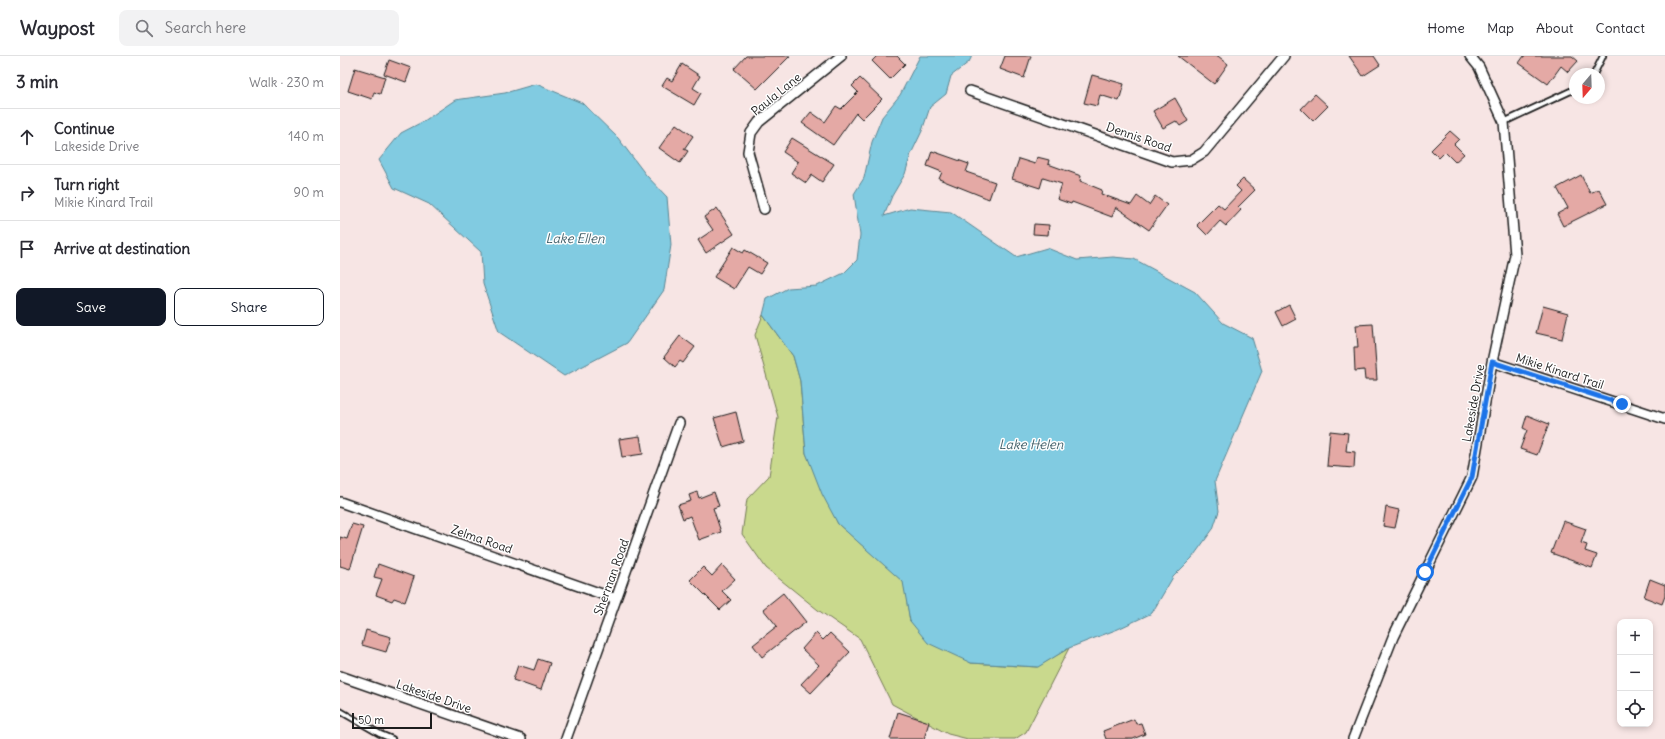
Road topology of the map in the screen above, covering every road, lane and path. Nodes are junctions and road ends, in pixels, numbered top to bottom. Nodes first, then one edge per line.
1 (841, 56) edge
2 (1284, 56) edge
3 (1470, 56) edge
4 (1603, 56) edge
5 (1597, 68) edge
6 (970, 91) dead end
7 (1569, 92) edge
8 (1504, 122) junction
9 (764, 209) dead end
10 (1492, 362) junction
11 (1665, 419) edge
12 (679, 423) dead end
13 (340, 502) edge
14 (616, 599) junction
15 (340, 676) edge
16 (340, 711) edge
17 (392, 739) edge
18 (521, 739) edge
19 (566, 739) edge
20 (1353, 739) edge

1 - 9 street, Paula Lane
2 - 6 street, Dennis Road
3 - 8 street, Lakeside Drive
4 - 5 lane
7 - 8 lane
8 - 10 street, Lakeside Drive
10 - 11 street, Mikie Kinard Trail
10 - 20 street, Lakeside Drive
12 - 14 street, Sherman Road
13 - 14 street, Zelma Road
14 - 19 street, Sherman Road
15 - 18 street, Lakeside Drive
16 - 17 lane

